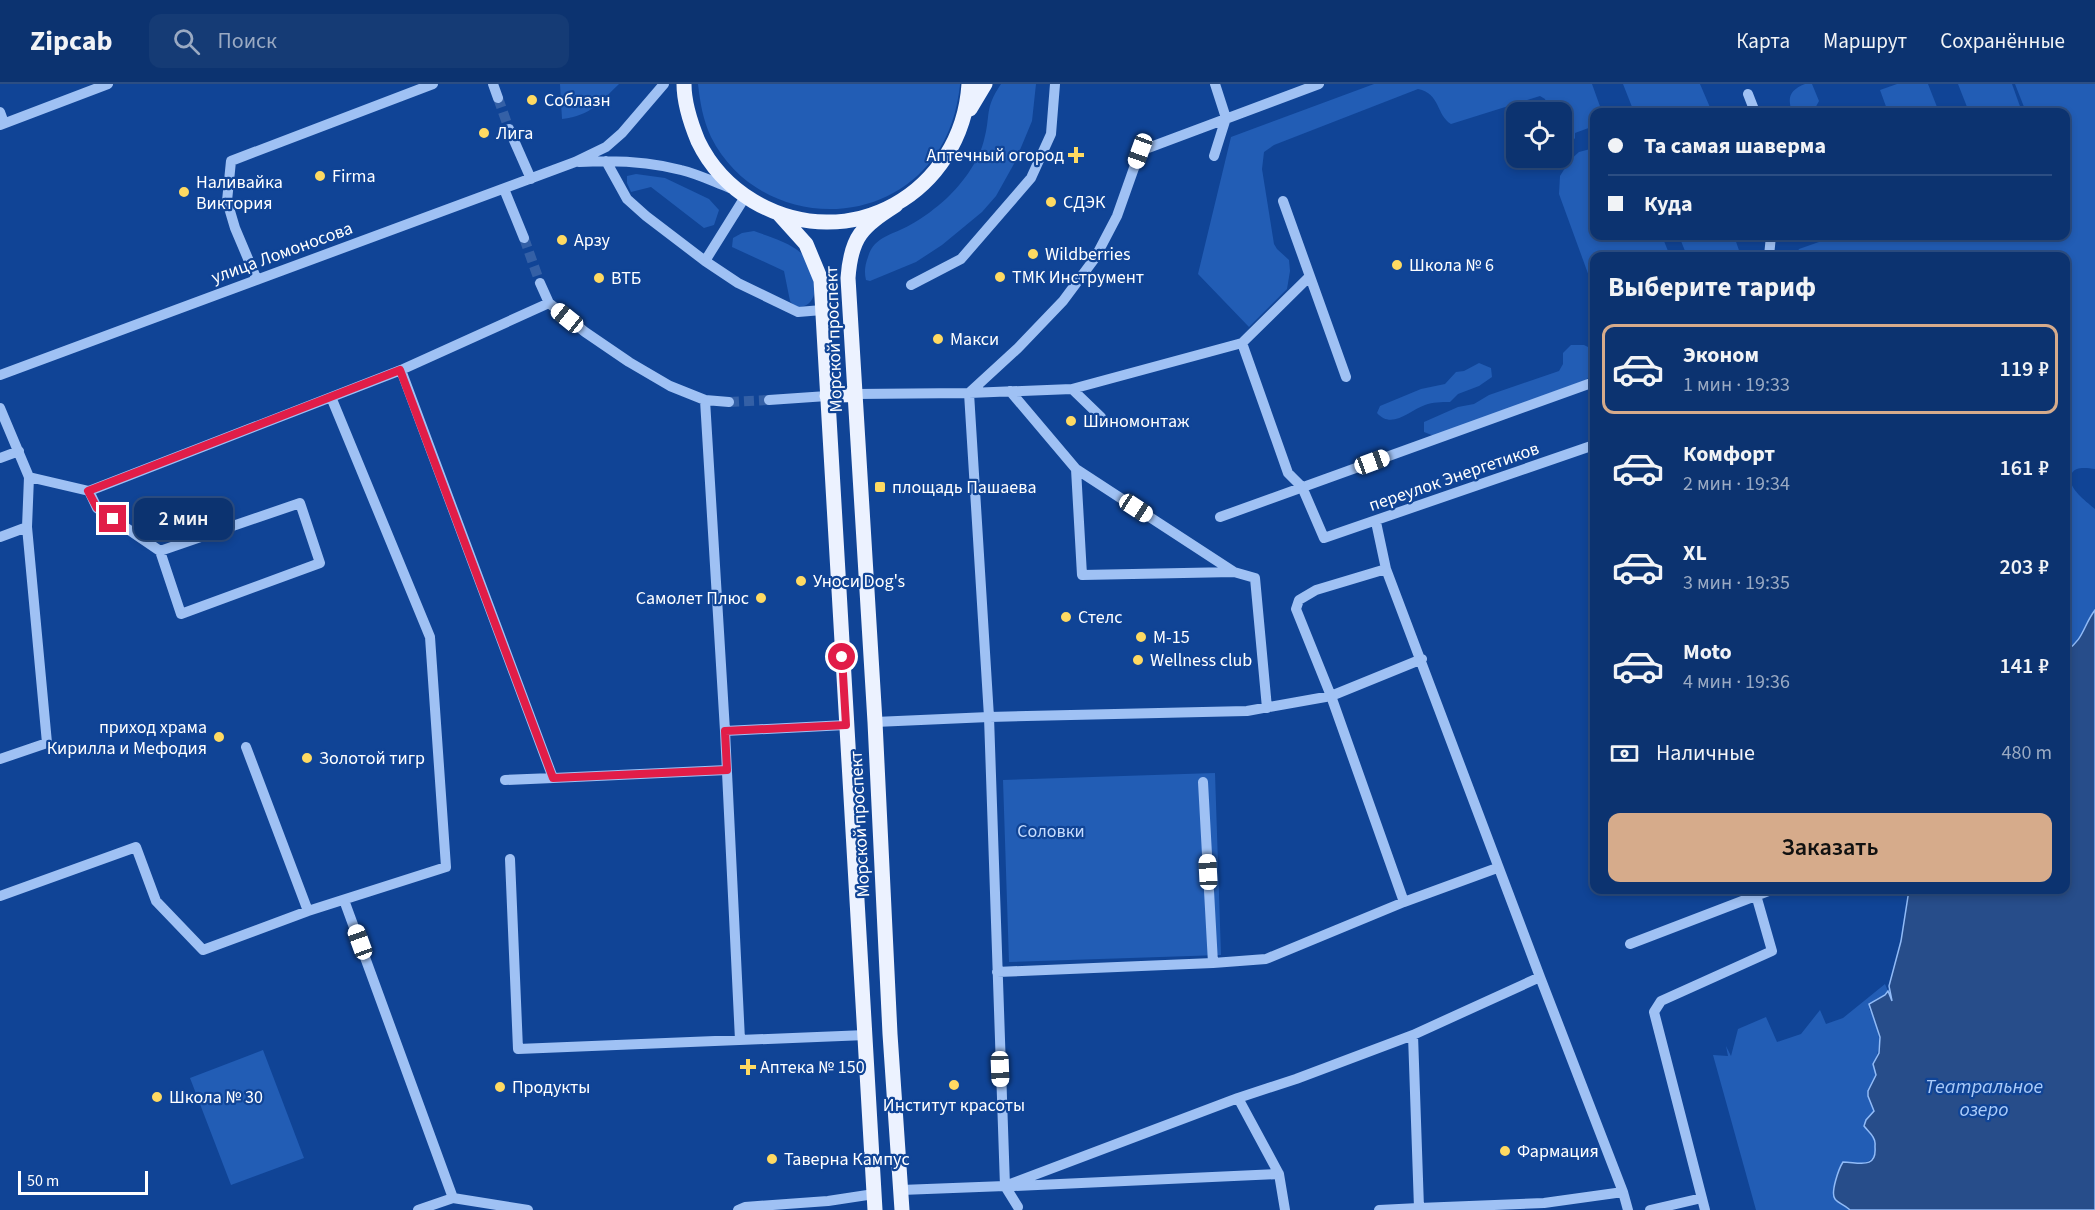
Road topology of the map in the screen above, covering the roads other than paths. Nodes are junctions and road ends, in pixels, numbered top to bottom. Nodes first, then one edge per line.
1 (108, 84) edge
2 (433, 84) edge
3 (493, 84) edge
4 (664, 84) edge
5 (684, 84) edge
6 (969, 84) edge
7 (985, 84) edge
8 (1055, 84) edge
9 (1215, 84) edge
10 (1319, 84) edge
11 (1748, 94) dead end
12 (498, 98) tunnel mouth
13 (1753, 108) edge
14 (0, 112) edge
15 (1226, 118) junction
16 (963, 122) junction
17 (2, 124) edge
18 (509, 129) tunnel mouth
19 (1214, 156) dead end
20 (606, 160) junction
21 (575, 162) junction
22 (531, 179) junction
23 (504, 189) junction
24 (741, 193) junction
25 (1283, 201) dead end
26 (896, 205) junction
27 (779, 214) junction
28 (524, 238) tunnel mouth
29 (705, 261) junction
30 (1309, 277) junction
31 (257, 280) junction
32 (540, 282) tunnel mouth
33 (911, 285) dead end
34 (549, 303) junction
35 (822, 310) junction
36 (1242, 343) junction
37 (400, 370) junction
38 (0, 375) edge
39 (1346, 377) dead end
40 (1590, 383) edge
41 (1072, 389) junction
42 (1010, 392) junction
43 (969, 393) junction
44 (855, 394) junction
45 (826, 396) junction
46 (331, 397) junction
47 (705, 400) junction
48 (769, 400) tunnel mouth
49 (729, 402) tunnel mouth
50 (0, 408) edge
51 (1101, 417) dead end
52 (1590, 446) edge
53 (19, 451) junction
54 (0, 458) edge
55 (1076, 469) junction
56 (29, 477) junction
57 (1302, 487) junction
58 (88, 491) junction
59 (1220, 517) dead end
60 (1376, 522) junction
61 (27, 527) junction
62 (0, 537) edge
63 (160, 551) junction
64 (1386, 569) junction
65 (1234, 572) junction
66 (1422, 659) junction
67 (1331, 696) junction
68 (1267, 708) junction
69 (988, 717) junction
70 (874, 722) junction
71 (846, 725) junction
72 (725, 731) junction
73 (246, 747) dead end
74 (0, 759) edge
75 (727, 770) junction
76 (553, 778) junction
77 (505, 780) dead end
78 (1203, 782) dead end
79 (510, 859) dead end
80 (1497, 868) junction
81 (1759, 894) edge
82 (1756, 895) junction
83 (0, 896) edge
84 (344, 900) junction
85 (1404, 903) junction
86 (308, 911) junction
87 (1630, 944) dead end
88 (1213, 963) junction
89 (997, 972) junction
90 (1540, 977) junction
91 (890, 1034) junction
92 (866, 1035) junction
93 (1413, 1035) junction
94 (740, 1040) junction
95 (1238, 1098) junction
96 (1279, 1174) junction
97 (1005, 1186) junction
98 (901, 1190) junction
99 (1623, 1192) junction
100 (874, 1194) junction
101 (453, 1198) junction
102 (1702, 1198) junction
103 (1018, 1207) dead end
104 (1543, 1207) edge
105 (1419, 1208) junction
106 (418, 1210) edge
107 (528, 1210) edge
108 (738, 1210) edge
109 (875, 1210) edge
110 (902, 1210) edge
111 (1286, 1210) edge
112 (1379, 1210) edge
113 (1628, 1210) edge
114 (1650, 1210) edge
115 (1705, 1210) edge

1 - 17 street
2 - 31 street
3 - 12 street
4 - 21 street
5 - 24 main road
6 - 16 main road
7 - 16 main road
8 - 33 street
9 - 15 street
10 - 15 street
11 - 13 street
14 - 17 street
15 - 19 street
15 - 43 street
16 - 26 main road
18 - 22 street
20 - 21 street
20 - 24 street
20 - 29 street
21 - 22 street, улица Ломоносова
22 - 23 street, улица Ломоносова
23 - 28 street
23 - 31 street, улица Ломоносова
24 - 27 main road
24 - 29 street
25 - 30 street
26 - 27 main road
26 - 44 main road, Морской проспект
27 - 35 main road, Морской проспект
29 - 35 street
30 - 36 street
30 - 39 street
31 - 38 street, улица Ломоносова
32 - 34 street
34 - 37 street
34 - 47 street
35 - 45 main road, Морской проспект
36 - 41 street
36 - 57 street
37 - 46 street
37 - 76 street
40 - 57 street
41 - 42 street
41 - 51 street
42 - 43 street
42 - 55 street
43 - 44 street
43 - 69 street
44 - 45 main road
44 - 70 main road, Морской проспект
45 - 48 street
45 - 71 main road, Морской проспект
46 - 58 street
46 - 84 street
47 - 49 street
47 - 72 street
50 - 53 street
52 - 60 street, переулок Энергетиков
53 - 54 street
53 - 56 street
55 - 65 street
55 - 65 street
56 - 58 street
56 - 61 street
57 - 59 street
57 - 60 street, переулок Энергетиков
58 - 63 street
60 - 64 street
61 - 62 street
61 - 74 street
63 - 63 street
64 - 66 street
64 - 67 street
65 - 68 street
66 - 67 street
66 - 80 street
67 - 68 street
67 - 85 street
68 - 69 street
69 - 70 street
69 - 89 street
70 - 91 main road, Морской проспект
71 - 72 street
71 - 92 main road, Морской проспект
72 - 75 street
73 - 86 street
75 - 76 street
75 - 94 street
76 - 77 street
78 - 88 street
79 - 94 street
80 - 85 street
80 - 90 street
81 - 82 street
82 - 87 street
82 - 102 street
83 - 86 street
84 - 86 street
84 - 101 street
85 - 88 street
88 - 89 street
89 - 97 street
90 - 93 street
90 - 99 street
91 - 92 main road
91 - 98 main road, Морской проспект
92 - 94 street
92 - 100 main road, Морской проспект
93 - 95 street
93 - 105 street
95 - 96 street
95 - 97 street
96 - 97 street
96 - 111 street
97 - 98 street
97 - 103 street
98 - 100 main road
98 - 110 main road, Морской проспект
99 - 104 street
99 - 113 street
100 - 108 street
100 - 109 main road, Морской проспект
101 - 106 street
101 - 107 street
102 - 114 street
102 - 115 street
104 - 105 street
105 - 112 street

